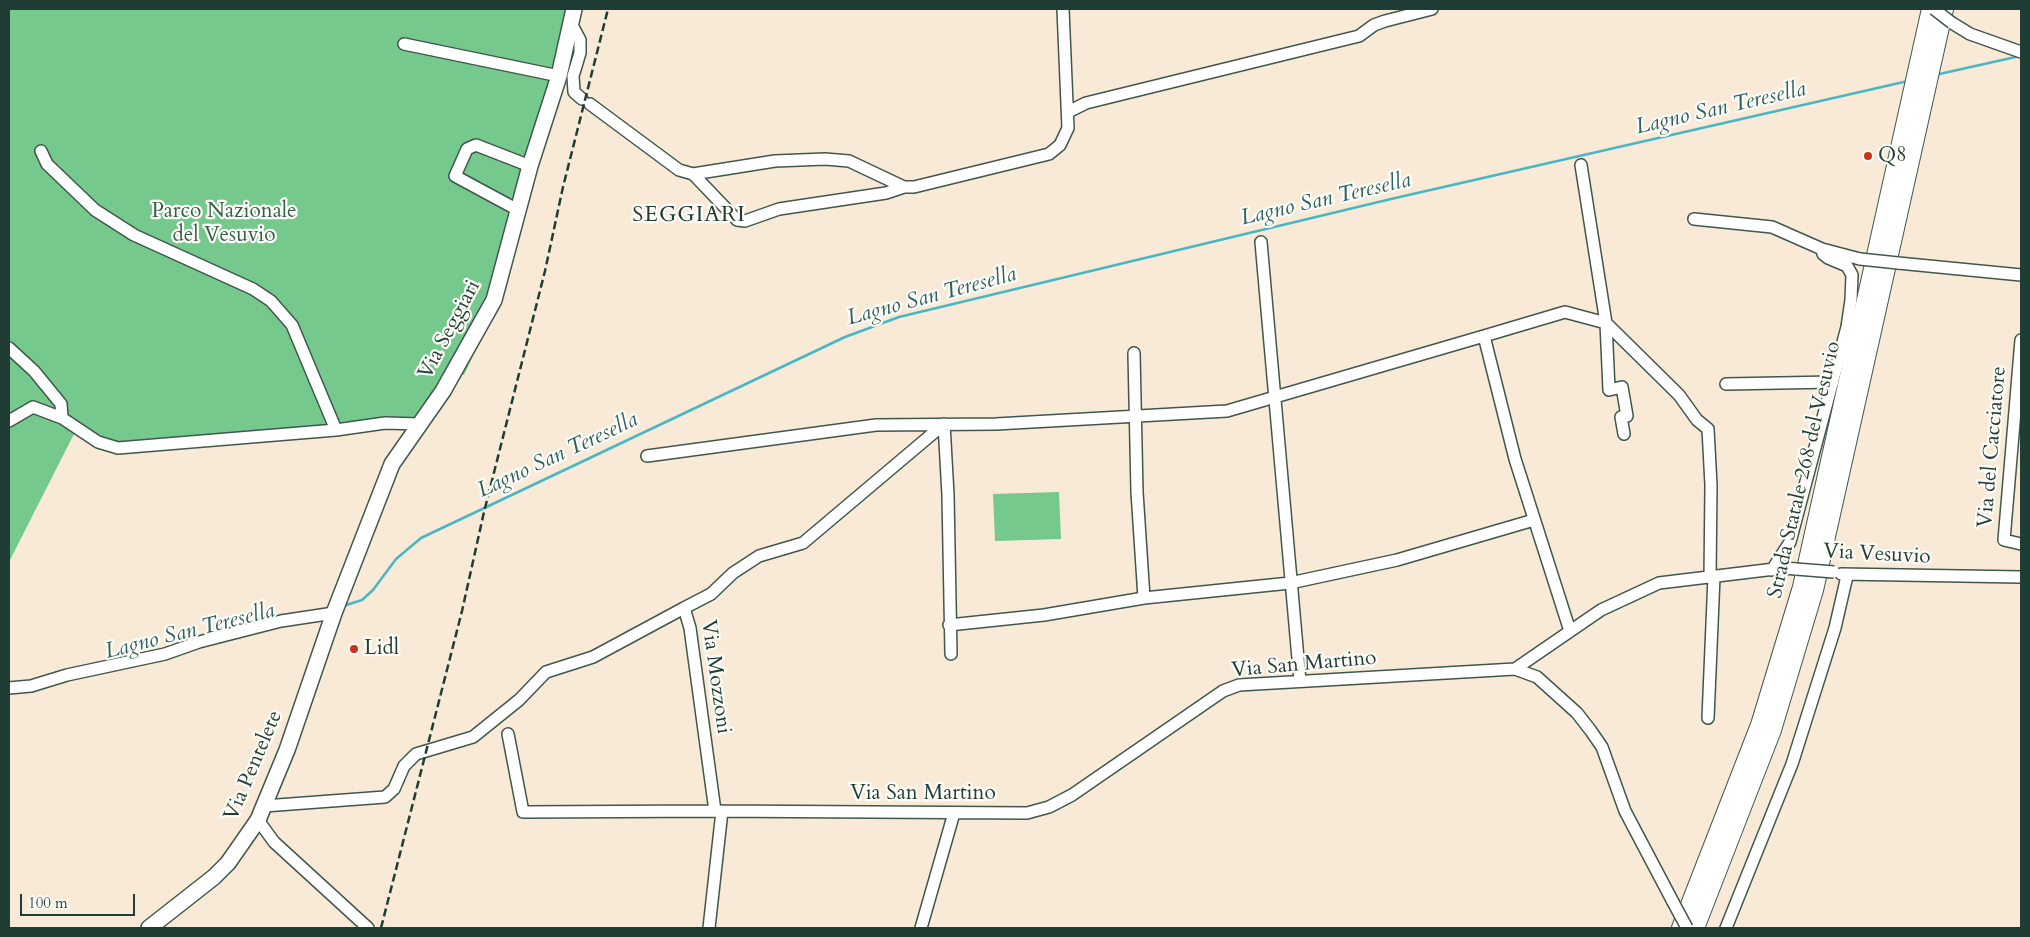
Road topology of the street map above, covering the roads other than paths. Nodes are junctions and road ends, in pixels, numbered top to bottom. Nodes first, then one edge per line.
1 (1062, 9) edge
2 (1432, 9) edge
3 (1933, 9) edge
4 (572, 16) edge
5 (1948, 16) edge
6 (404, 44) dead end
7 (564, 51) junction
8 (2021, 52) edge
9 (576, 63) junction
10 (559, 76) junction
11 (1068, 112) junction
12 (41, 151) dead end
13 (1581, 165) dead end
14 (530, 166) junction
15 (693, 174) junction
16 (904, 187) junction
17 (518, 210) junction
18 (1694, 219) dead end
19 (1261, 242) dead end
20 (1822, 249) junction
21 (2021, 275) edge
22 (1606, 323) junction
23 (1484, 336) junction
24 (2021, 340) edge
25 (9, 348) edge
26 (1134, 353) dead end
27 (1833, 382) junction
28 (1726, 384) dead end
29 (1274, 396) junction
30 (62, 418) junction
31 (1136, 418) junction
32 (9, 420) edge
33 (419, 424) junction
34 (944, 424) junction
35 (336, 430) junction
36 (1624, 434) dead end
37 (647, 456) dead end
38 (1534, 520) junction
39 (2021, 544) edge
40 (1772, 570) junction
41 (1847, 576) junction
42 (2021, 577) edge
43 (1712, 578) junction
44 (1290, 583) junction
45 (1144, 598) junction
46 (684, 608) junction
47 (334, 613) junction
48 (949, 625) junction
49 (1570, 631) junction
50 (951, 654) dead end
51 (1515, 669) junction
52 (1300, 681) junction
53 (9, 688) edge
54 (1708, 718) dead end
55 (508, 734) dead end
56 (719, 811) junction
57 (261, 813) junction
58 (954, 813) junction
59 (149, 928) edge
60 (368, 928) edge
61 (709, 928) edge
62 (921, 928) edge
63 (1681, 928) edge
64 (1687, 928) edge
65 (1695, 928) edge
66 (1726, 928) edge

1 - 11 street
2 - 11 street
3 - 5 street, bridge
3 - 63 highway, Strada Statale 268 del Vesuvio
4 - 7 main road, Via Seggiari
4 - 9 street
5 - 8 street
5 - 65 highway, Strada Statale 268 del Vesuvio
6 - 10 street
7 - 9 street
7 - 10 main road, Via Seggiari
9 - 15 street
10 - 14 main road, Via Seggiari
11 - 16 street
12 - 35 street
13 - 22 street
14 - 17 main road, Via Seggiari
14 - 17 street
15 - 16 street
15 - 16 street
17 - 33 main road, Via Seggiari
18 - 20 street
19 - 29 street
20 - 21 street, bridge
20 - 27 street
22 - 23 street
22 - 36 street
22 - 43 street
23 - 29 street
23 - 38 street
24 - 39 street, Via del Cacciatore
25 - 30 street
26 - 31 street
27 - 28 street
27 - 40 street
29 - 31 street
29 - 44 street
30 - 32 street
30 - 35 street
31 - 34 street
31 - 45 street
33 - 35 street
33 - 47 main road, Via Seggiari
34 - 37 street
34 - 46 street
34 - 48 street
38 - 44 street
38 - 49 street
40 - 41 street, Via Vesuvio, bridge
40 - 43 street, Via Vesuvio
41 - 42 street, Via Vesuvio
41 - 66 street
43 - 49 street, Via Vesuvio
43 - 54 street
44 - 45 street
44 - 52 street
45 - 48 street
46 - 56 street, Via Mozzoni
46 - 57 street, Via Mozzoni
47 - 53 street
47 - 57 main road, Via Pentelete
48 - 50 street
49 - 51 street, Via Vesuvio
51 - 52 street, Via San Martino
51 - 64 street, Via San Martino, bridge
52 - 58 street, Via San Martino
55 - 56 street, Via San Martino
56 - 58 street, Via San Martino
56 - 61 street, Via Mozzoni
57 - 59 main road, Via Pentelete
57 - 60 street
58 - 62 street

